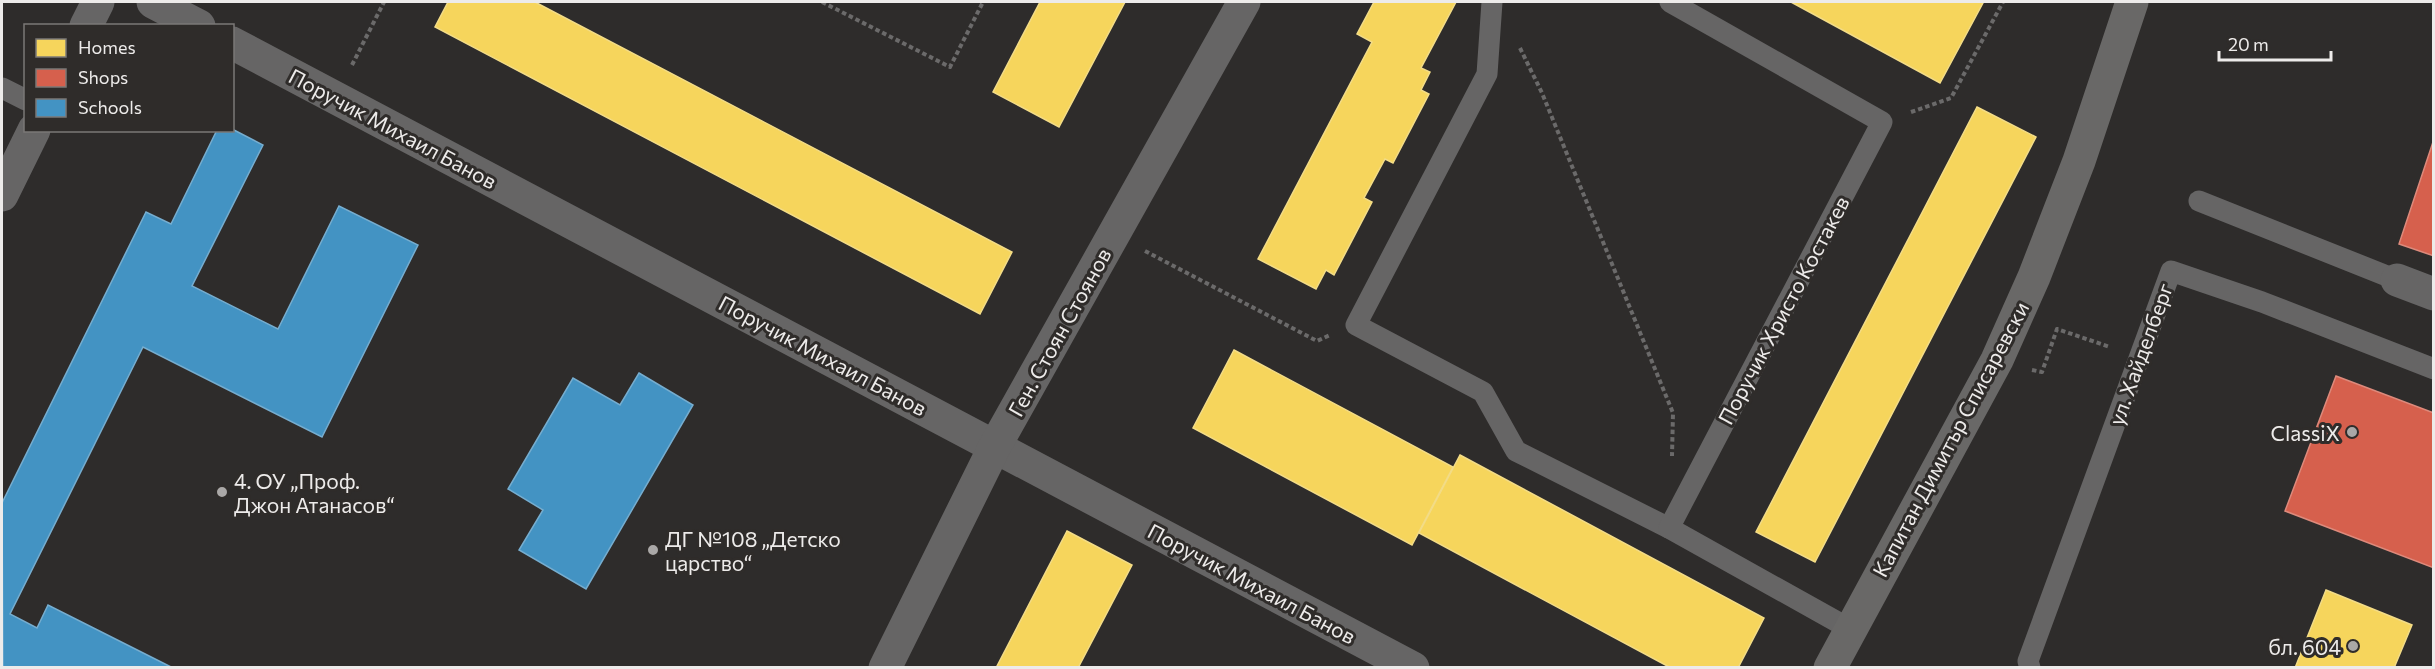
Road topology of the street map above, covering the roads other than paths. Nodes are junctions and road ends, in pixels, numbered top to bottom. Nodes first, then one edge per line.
1 (98, 2) edge
2 (153, 2) edge
3 (1244, 2) edge
4 (1492, 2) edge
5 (1670, 2) edge
6 (2132, 2) edge
7 (87, 24) edge
8 (195, 24) edge
9 (234, 44) edge
10 (2, 88) edge
11 (24, 99) edge
12 (33, 132) edge
13 (2, 195) edge
14 (2199, 201) dead end
15 (2397, 280) joint
16 (2433, 294) edge
17 (2433, 369) edge
18 (995, 446) junction
19 (1669, 528) junction
20 (1850, 629) junction
21 (885, 668) edge
22 (1413, 668) edge
23 (1830, 668) edge
24 (2030, 668) edge

1 - 7 street
2 - 8 street
3 - 18 street, Ген. Стоян Стоянов
4 - 19 lane
5 - 19 lane, Поручик Христо Костакев
6 - 20 street, Капитан Димитър Списаревски
9 - 18 street, Поручик Михаил Банов
10 - 11 lane
12 - 13 street
14 - 15 lane
15 - 16 street
17 - 24 lane, ул. Хайделберг
18 - 21 street, Ген. Стоян Стоянов
18 - 22 street, Поручик Михаил Банов
19 - 20 lane
20 - 23 street, Капитан Димитър Списаревски

